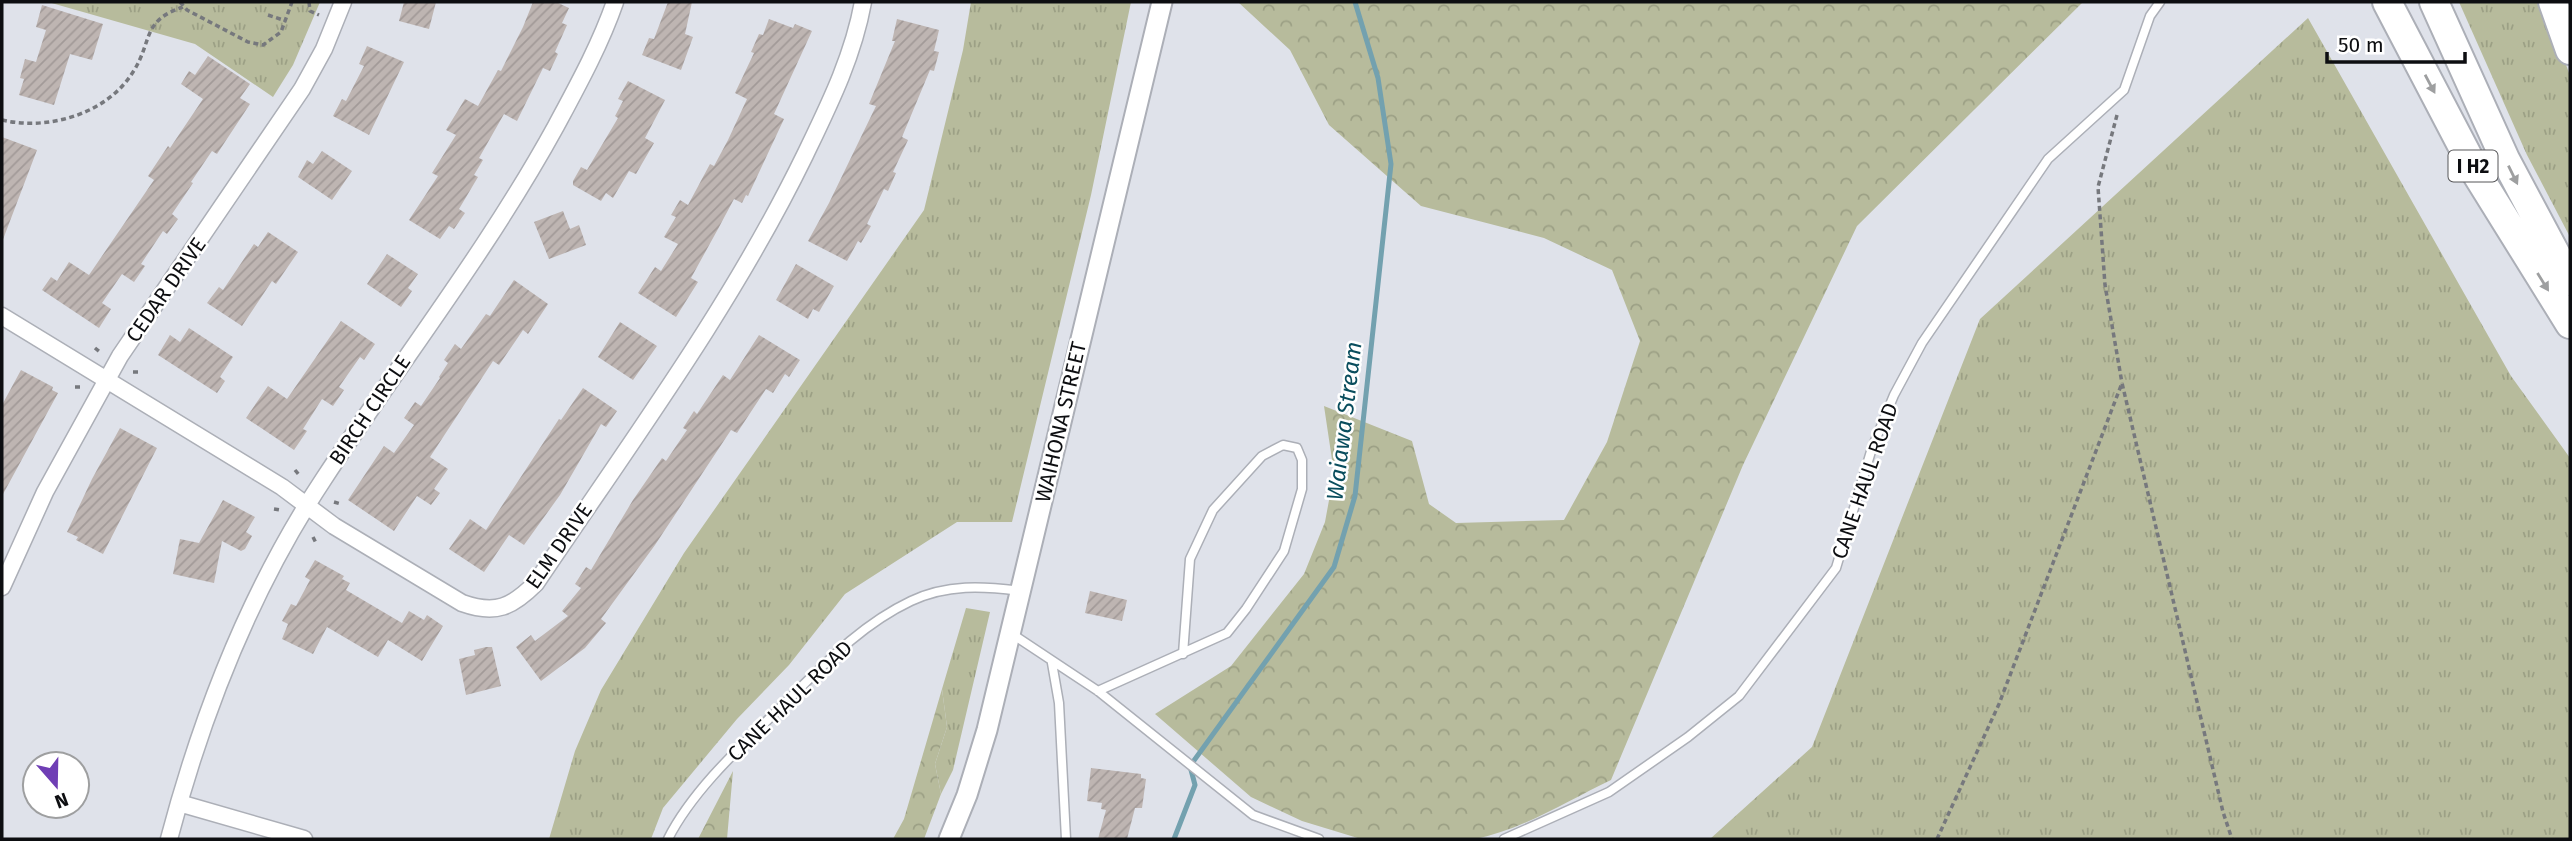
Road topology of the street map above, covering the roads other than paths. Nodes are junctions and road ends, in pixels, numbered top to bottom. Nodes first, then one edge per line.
1 (343, 2) edge
2 (615, 2) edge
3 (863, 2) edge
4 (1162, 2) edge
5 (2160, 2) edge
6 (2387, 2) edge
7 (2434, 2) edge
8 (2553, 2) edge
9 (2570, 50) edge
10 (2570, 281) edge
11 (2, 316) edge
12 (2570, 324) edge
13 (106, 379) junction
14 (307, 506) junction
15 (2, 587) edge
16 (1021, 591) junction
17 (1011, 633) junction
18 (1183, 653) junction
19 (1052, 663) junction
20 (1098, 691) junction
21 (178, 803) junction
22 (169, 839) edge
23 (304, 839) edge
24 (668, 839) edge
25 (949, 839) edge
26 (1066, 839) edge
27 (1319, 839) edge
28 (1504, 839) edge

1 - 13 street, CEDAR DRIVE
2 - 14 street, BIRCH CIRCLE
3 - 14 street, ELM DRIVE
4 - 16 street, WAIHONA STREET
5 - 28 lane, CANE HAUL ROAD
6 -> 12 highway, I H2
7 -> 10 highway
8 - 9 highway
11 - 13 street, ELM DRIVE
13 - 14 street, ELM DRIVE
13 - 15 street, CEDAR DRIVE
14 - 21 street, BIRCH CIRCLE
16 - 17 street, WAIHONA STREET
16 - 24 lane, CANE HAUL ROAD
17 - 19 lane
17 - 25 street, WAIHONA STREET
18 - 18 lane
18 - 20 lane
19 - 20 lane
19 - 26 lane
20 - 27 lane
21 - 22 street, BIRCH CIRCLE
21 - 23 street

